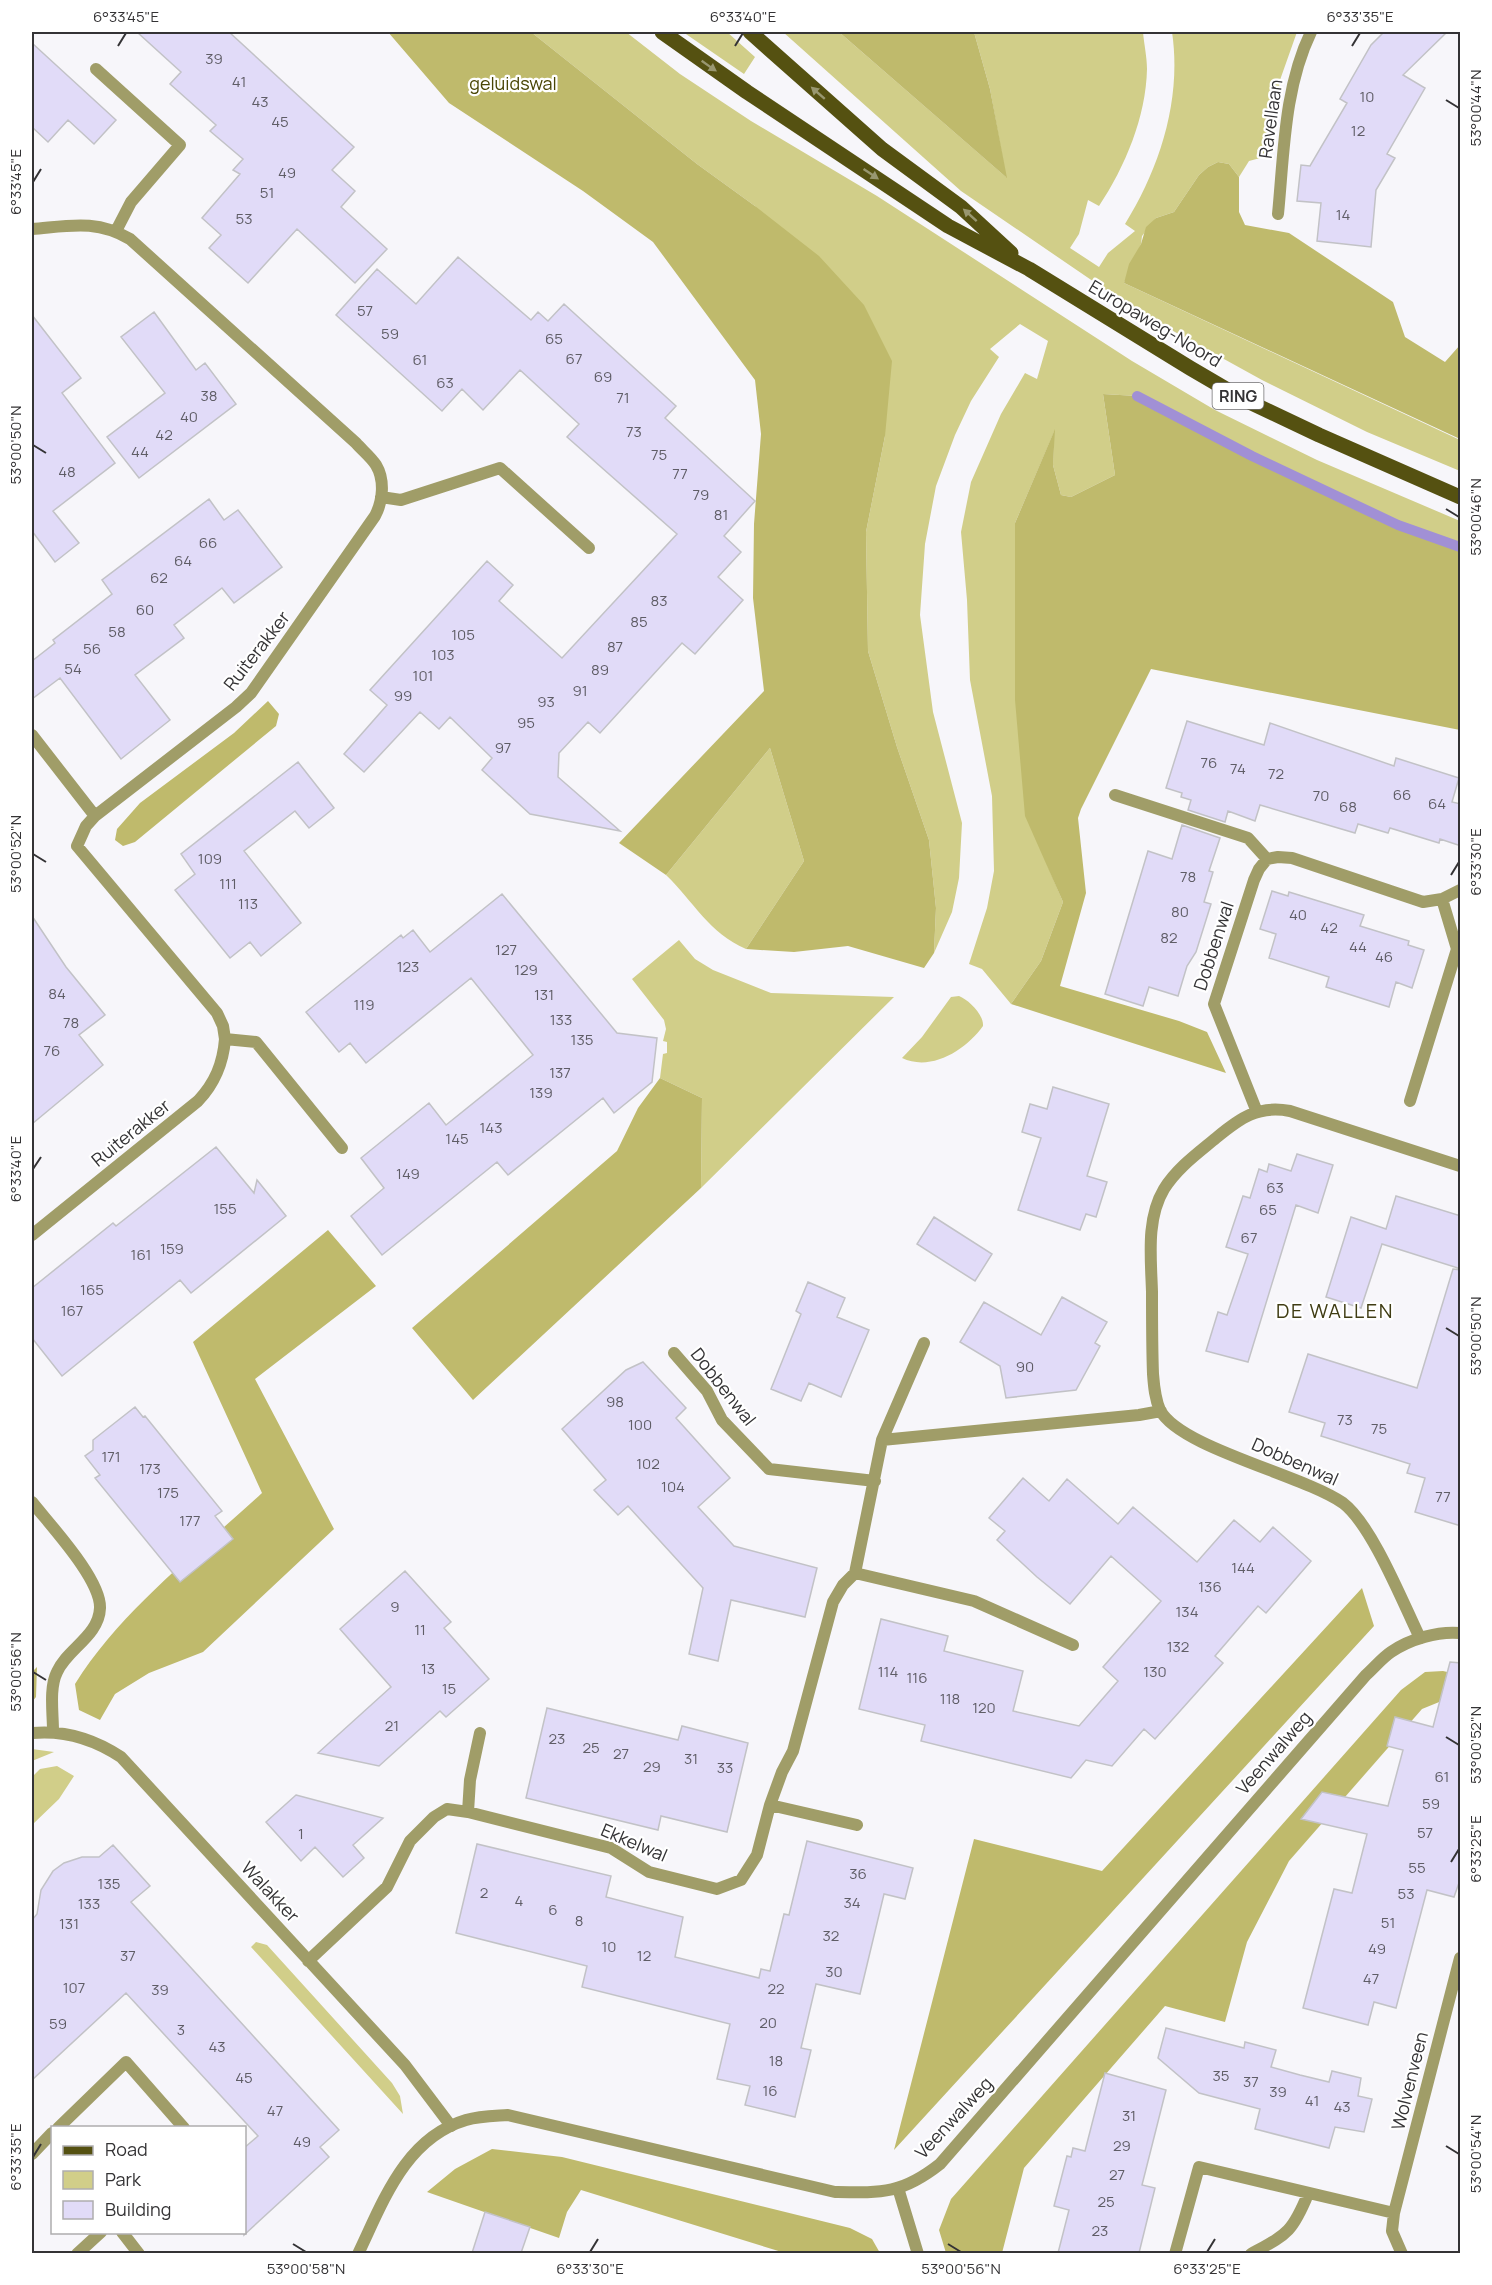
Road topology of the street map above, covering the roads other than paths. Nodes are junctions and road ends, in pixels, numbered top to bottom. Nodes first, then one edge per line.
1 (662, 32) edge
2 (750, 32) edge
3 (1311, 32) edge
4 (96, 69) dead end
5 (1278, 214) dead end
6 (32, 229) edge
7 (116, 231) junction
8 (1029, 269) junction
9 (381, 497) junction
10 (1461, 497) edge
11 (589, 548) dead end
12 (32, 735) edge
13 (1115, 795) dead end
14 (95, 816) junction
15 (1267, 860) junction
16 (1461, 890) edge
17 (1442, 900) junction
18 (225, 1039) junction
19 (1410, 1101) dead end
20 (1257, 1112) junction
21 (342, 1148) dead end
22 (1461, 1166) edge
23 (32, 1235) edge
24 (924, 1344) dead end
25 (674, 1353) dead end
26 (1161, 1411) junction
27 (882, 1440) junction
28 (875, 1481) junction
29 (32, 1502) edge
30 (855, 1573) junction
31 (1461, 1633) edge
32 (1420, 1638) junction
33 (1073, 1645) dead end
34 (53, 1731) junction
35 (32, 1733) edge
36 (480, 1733) dead end
37 (770, 1805) junction
38 (468, 1812) junction
39 (857, 1825) dead end
40 (1461, 1958) edge
41 (308, 1960) junction
42 (59, 2126) edge
43 (183, 2126) edge
44 (451, 2126) junction
45 (51, 2134) edge
46 (32, 2154) edge
47 (898, 2188) junction
48 (1308, 2194) junction
49 (1394, 2213) junction
50 (99, 2234) edge
51 (124, 2234) edge
52 (77, 2253) edge
53 (139, 2253) edge
54 (358, 2253) edge
55 (918, 2253) edge
56 (1175, 2253) edge
57 (1251, 2253) edge
58 (1402, 2253) edge

1 -> 8 main road, Europaweg-Noord / RING
8 -> 2 main road, Europaweg-Noord / RING
3 - 5 street, Ravellaan
4 - 7 street
6 - 7 street
7 - 9 street
8 - 10 main road, Europaweg-Noord / RING
9 - 11 street
9 - 14 street, Ruiterakker
12 - 14 street
13 - 15 street
14 - 18 street, Ruiterakker
15 - 17 street
15 - 20 street, Dobbenwal
16 - 17 street
17 - 19 street
18 - 21 street
18 - 23 street, Ruiterakker
20 - 22 street
20 - 26 street
24 - 27 street
25 - 28 street, Dobbenwal
26 - 27 street
26 - 32 street, Dobbenwal
27 - 28 street
28 - 30 street
29 - 34 street
30 - 33 street
30 - 37 street, Ekkelwal
31 - 32 street, Veenwalweg
32 - 47 street, Veenwalweg
34 - 35 street, Walakker
34 - 41 street, Walakker
36 - 38 street
37 - 38 street, Ekkelwal
37 - 39 street
38 - 41 street, Ekkelwal
40 - 49 street, Wolvenveen
41 - 44 street, Walakker
42 - 43 street
44 - 47 street, Veenwalweg
44 - 54 street, Veenwalweg
45 - 46 street
47 - 55 street
48 - 49 street
48 - 56 street
48 - 57 street
49 - 58 street, Wolvenveen
50 - 52 street
51 - 53 street

